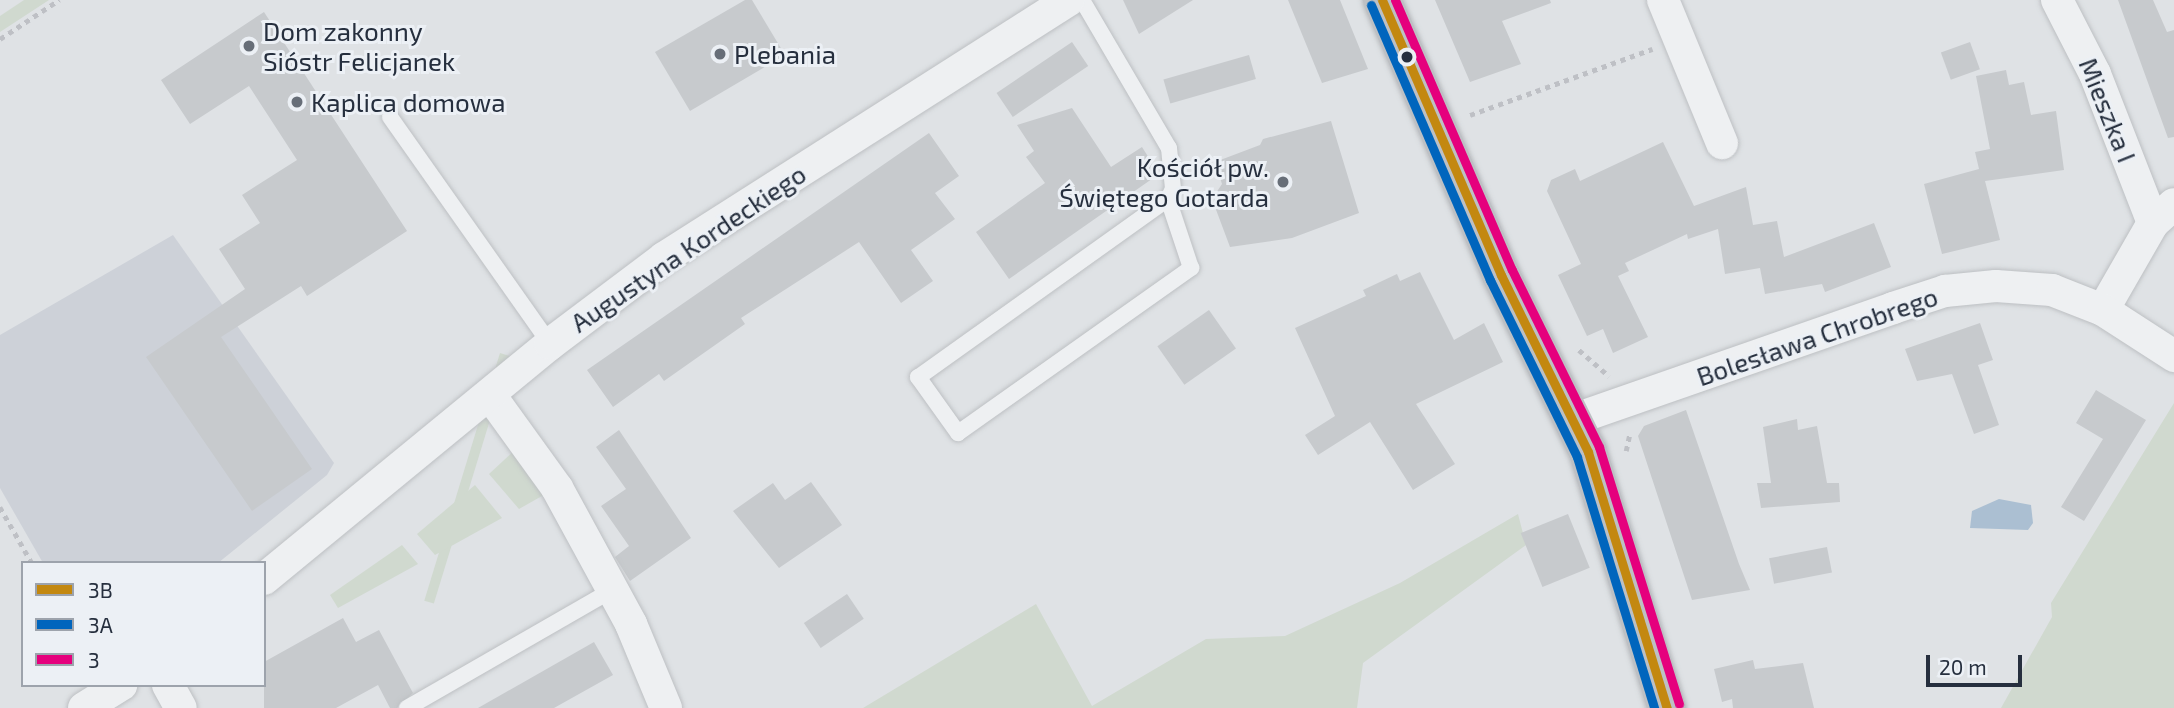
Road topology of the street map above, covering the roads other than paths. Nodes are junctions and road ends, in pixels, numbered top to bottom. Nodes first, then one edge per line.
1 (1069, 0) edge
2 (1082, 0) edge
3 (1382, 0) edge
4 (2057, 0) edge
5 (1667, 1) edge
6 (390, 117) dead end
7 (1722, 143) dead end
8 (1168, 200) junction
9 (2164, 213) edge
10 (2103, 310) junction
11 (550, 344) junction
12 (2174, 356) edge
13 (489, 395) junction
14 (1575, 419) junction
15 (266, 577) edge
16 (614, 589) junction
17 (118, 687) edge
18 (169, 687) edge
19 (85, 708) edge
20 (181, 708) edge
21 (407, 708) edge
22 (667, 708) edge
23 (1667, 708) edge

1 - 11 street, Augustyna Kordeckiego
2 - 8 lane
3 - 14 main road
4 - 9 street, Mieszka I
5 - 7 street
6 - 11 lane
8 - 8 lane
9 - 10 street
10 - 12 street, Bolesława Chrobrego
10 - 14 street, Bolesława Chrobrego
11 - 13 street, Augustyna Kordeckiego
13 - 15 street, Augustyna Kordeckiego
13 - 16 street
14 - 23 main road
16 - 21 lane
16 - 22 street
17 - 19 street
18 - 20 street

